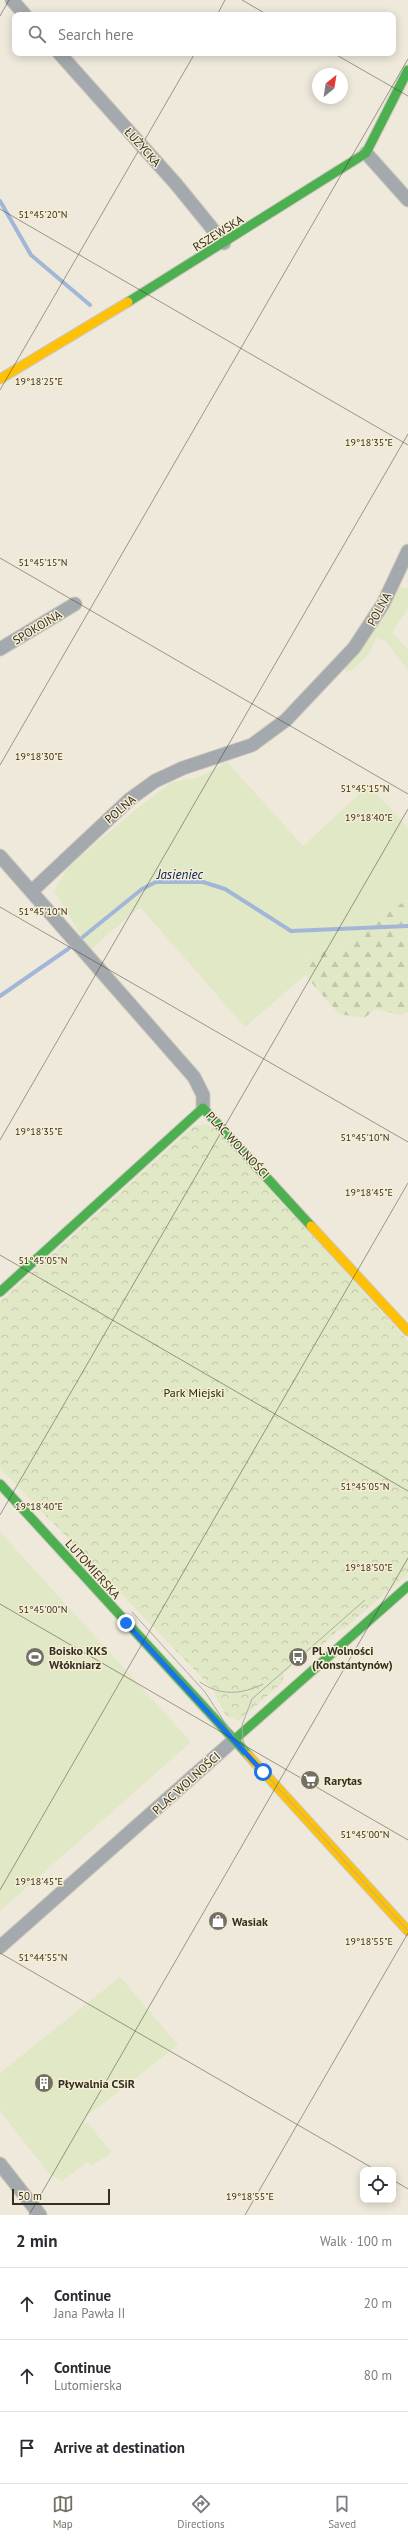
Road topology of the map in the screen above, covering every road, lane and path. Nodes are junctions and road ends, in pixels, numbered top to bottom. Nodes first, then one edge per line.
1 (12, 0) edge
2 (22, 12) edge
3 (62, 56) edge
4 (408, 70) edge
5 (366, 153) junction
6 (408, 200) edge
7 (224, 243) junction
8 (0, 379) edge
9 (408, 551) edge
10 (75, 604) dead end
11 (0, 649) edge
12 (0, 856) edge
13 (32, 891) junction
14 (204, 1108) junction
15 (0, 1292) edge
16 (408, 1331) edge
17 (0, 1484) edge
18 (408, 1586) edge
19 (234, 1740) junction
20 (408, 1931) edge
21 (0, 1947) edge
22 (0, 2164) edge
23 (40, 2215) edge

1 - 2 street
3 - 7 street, ŁUŻYCKA
4 - 5 street
5 - 6 street
5 - 7 street, RSZEWSKA
7 - 8 street, RSZEWSKA
9 - 13 street, POLNA
10 - 11 street, SPOKOJNA
12 - 13 street
13 - 14 street
14 - 15 street, PLAC WOLNOŚCI
14 - 16 street, PLAC WOLNOŚCI
17 - 19 street, LUTOMIERSKA
18 - 19 street, PLAC WOLNOŚCI
19 - 20 street, LUTOMIERSKA
19 - 21 street, PLAC WOLNOŚCI
22 - 23 street

